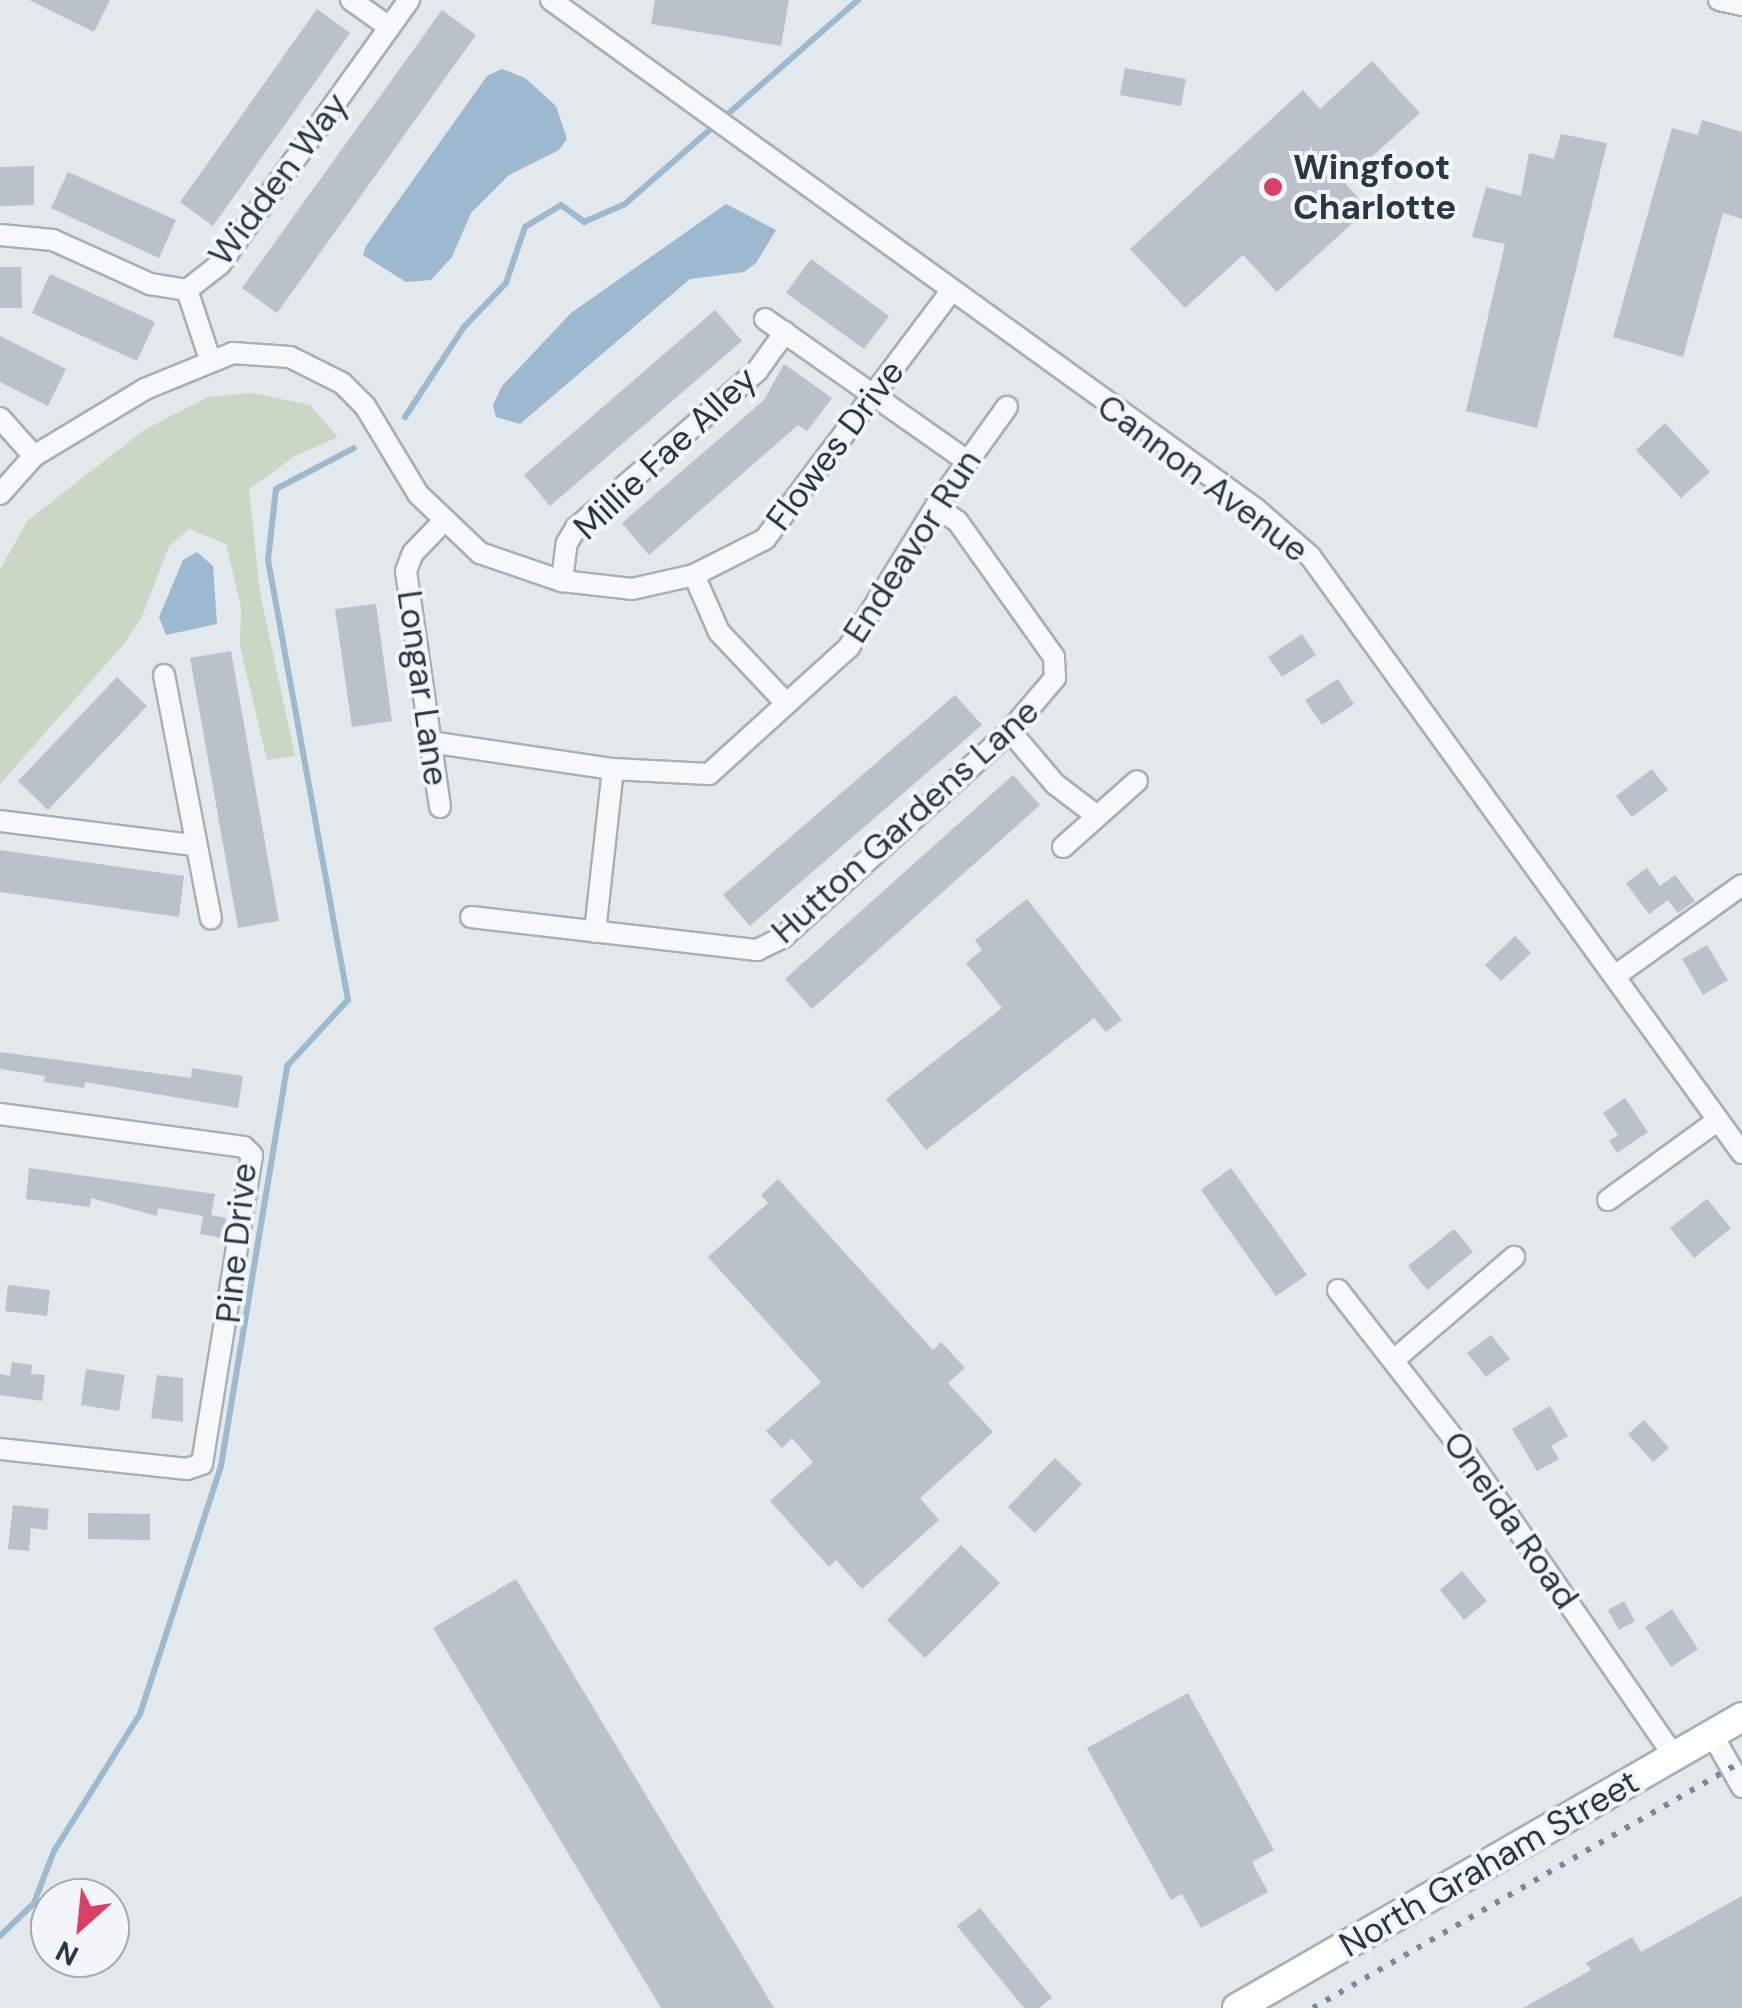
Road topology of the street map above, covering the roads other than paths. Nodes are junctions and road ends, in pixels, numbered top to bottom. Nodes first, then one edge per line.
1 (352, 0) edge
2 (409, 0) edge
3 (551, 0) edge
4 (1719, 0) edge
5 (1742, 5) edge
6 (389, 28) junction
7 (0, 236) edge
8 (187, 290) junction
9 (950, 293) junction
10 (764, 318) dead end
11 (785, 332) junction
12 (210, 358) junction
13 (874, 394) junction
14 (1007, 407) dead end
15 (0, 418) edge
16 (34, 456) junction
17 (968, 461) junction
18 (0, 494) edge
19 (936, 506) junction
20 (442, 523) junction
21 (694, 575) junction
22 (562, 581) junction
23 (164, 676) dead end
24 (786, 703) junction
25 (1010, 731) junction
26 (430, 742) junction
27 (613, 769) junction
28 (1137, 781) dead end
29 (440, 807) dead end
30 (1097, 816) junction
31 (0, 821) edge
32 (194, 845) junction
33 (1063, 847) dead end
34 (1742, 886) edge
35 (471, 917) dead end
36 (211, 918) dead end
37 (595, 932) junction
38 (1614, 976) junction
39 (0, 1114) edge
40 (1718, 1120) junction
41 (1742, 1153) edge
42 (1608, 1200) dead end
43 (1514, 1257) dead end
44 (1338, 1290) dead end
45 (1394, 1359) junction
46 (0, 1449) edge
47 (1742, 1717) edge
48 (1712, 1734) junction
49 (1674, 1756) junction
50 (1742, 1788) edge
51 (1237, 2008) edge

1 - 6 street
2 - 6 street, Widden Way
3 - 9 street, Cannon Avenue
4 - 5 street
6 - 8 street, Widden Way
7 - 8 street, Widden Way
8 - 12 street
9 - 13 street, Flowes Drive
9 - 38 street, Cannon Avenue
10 - 11 street
11 - 13 street
11 - 22 street, Millie Fae Alley
12 - 16 street, Flowes Drive
12 - 20 street, Flowes Drive
13 - 17 street
13 - 21 street, Flowes Drive
14 - 17 street, Endeavor Run
15 - 16 street
16 - 18 street, Flowes Drive
17 - 19 street, Endeavor Run
19 - 24 street, Endeavor Run
19 - 25 street, Hutton Gardens Lane
20 - 22 street, Flowes Drive
20 - 26 street, Longar Lane
21 - 22 street, Flowes Drive
21 - 24 street
23 - 32 street
24 - 27 street, Endeavor Run
25 - 30 street
25 - 37 street, Hutton Gardens Lane
26 - 27 street, Endeavor Run
26 - 29 street, Longar Lane
27 - 37 street
28 - 30 street
30 - 33 street
31 - 32 street
32 - 36 street
34 - 38 street
35 - 37 street, Hutton Gardens Lane
38 - 40 street, Cannon Avenue
39 - 46 street, Pine Drive
40 - 41 street, Cannon Avenue
40 - 42 street
43 - 45 street
44 - 45 street, Oneida Road
45 - 49 street, Oneida Road
47 - 48 main road, North Graham Street
48 - 49 main road, North Graham Street
48 - 50 street
49 - 51 main road, North Graham Street

